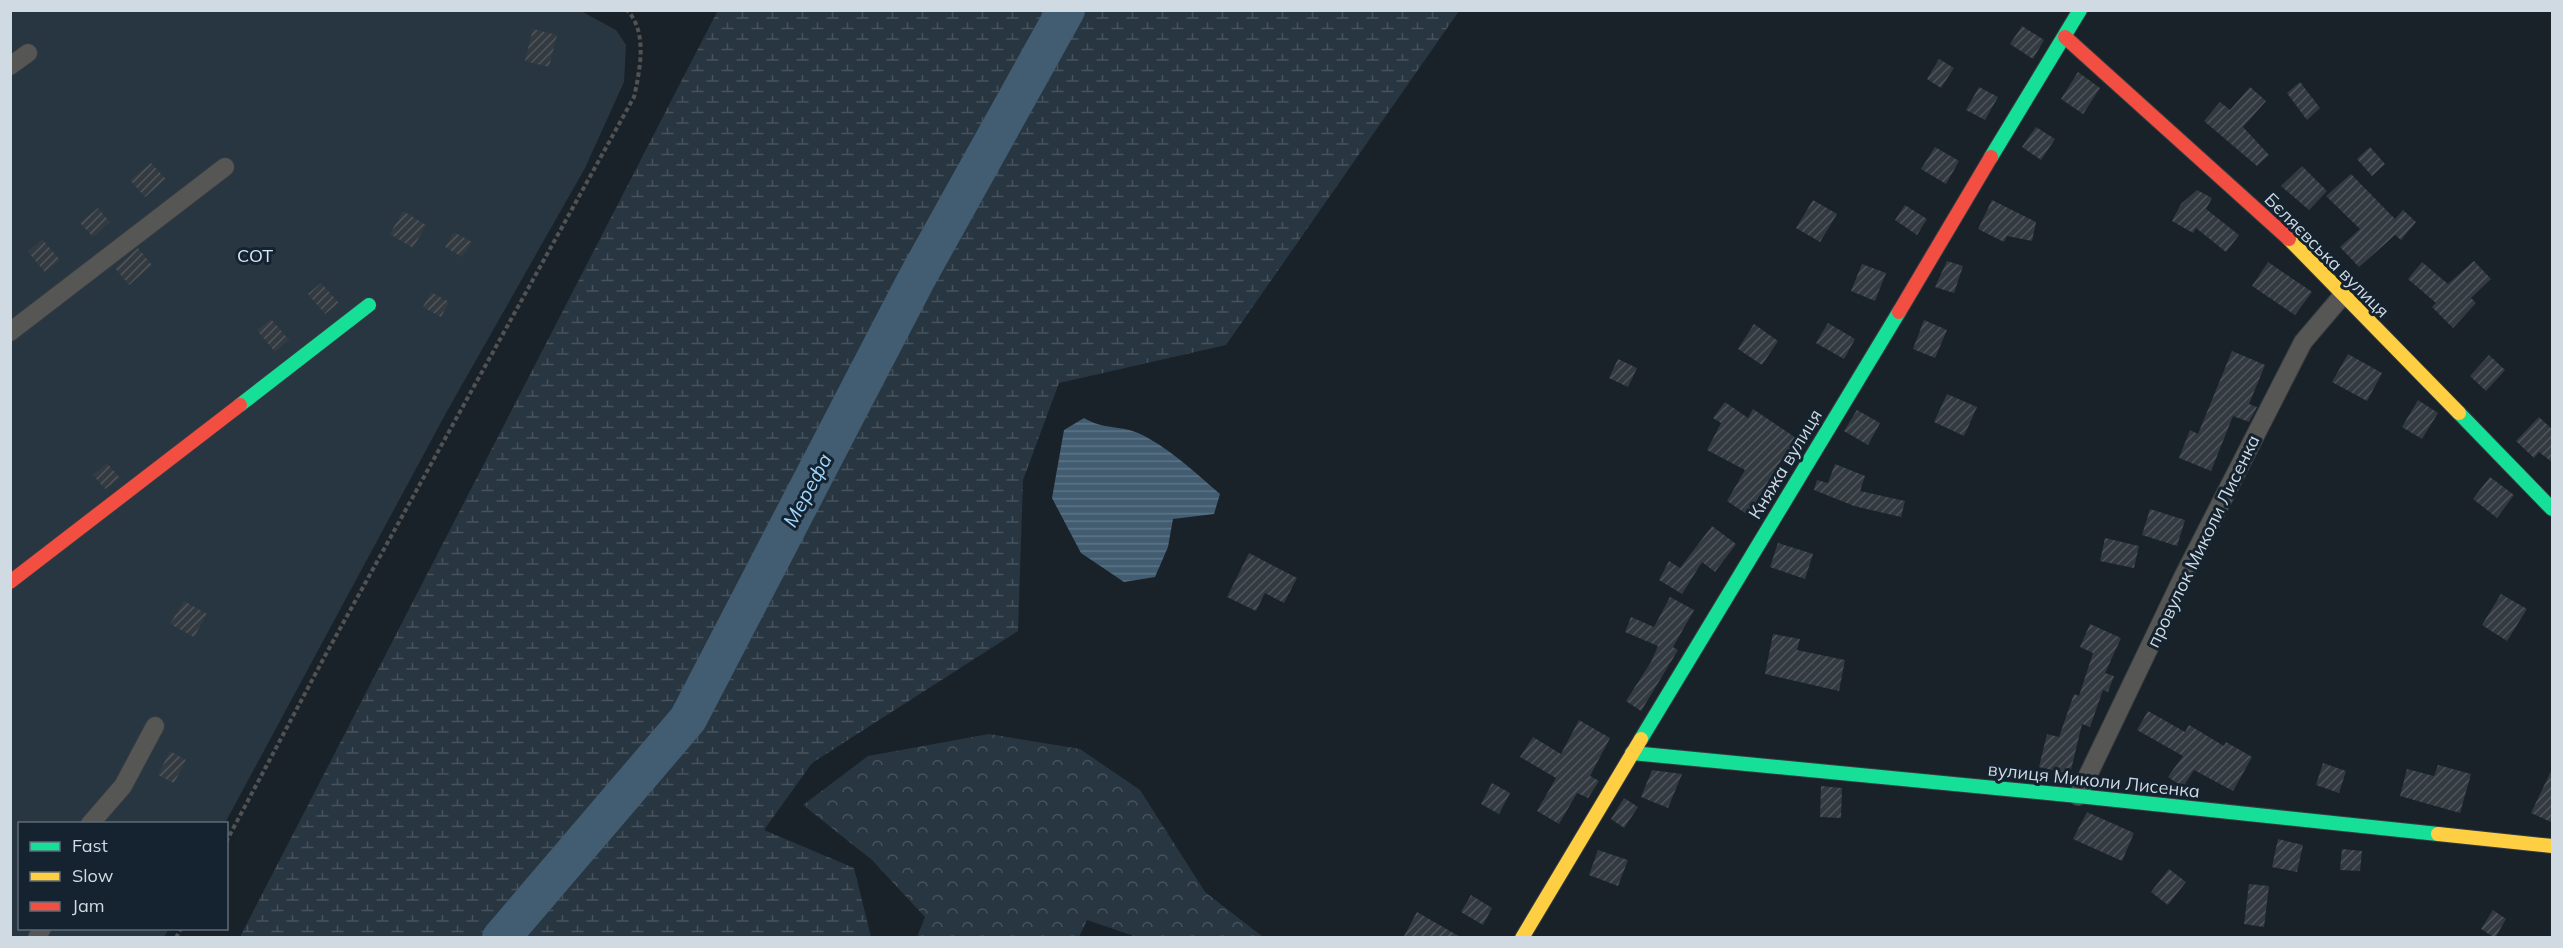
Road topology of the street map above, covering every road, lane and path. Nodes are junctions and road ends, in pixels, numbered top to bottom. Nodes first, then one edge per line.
1 (627, 10) edge
2 (2080, 10) edge
3 (2065, 38) junction
4 (28, 53) dead end
5 (10, 66) edge
6 (225, 167) dead end
7 (2343, 295) junction
8 (369, 305) dead end
9 (10, 332) edge
10 (2553, 509) edge
11 (10, 582) edge
12 (155, 726) dead end
13 (1632, 753) junction
14 (2078, 796) junction
15 (92, 822) edge
16 (228, 838) edge
17 (2553, 846) edge
18 (1522, 938) edge

1 - 16 path
2 - 3 street, Княжа вулиця
3 - 7 street, Бєляєвська вулиця
3 - 13 street, Княжа вулиця
4 - 5 street
6 - 9 street
7 - 10 street, Бєляєвська вулиця
7 - 14 street, провулок Миколи Лисенка
8 - 11 street
12 - 15 street
13 - 14 street, вулиця Миколи Лисенка
13 - 18 street, Княжа вулиця
14 - 17 street, вулиця Миколи Лисенка

